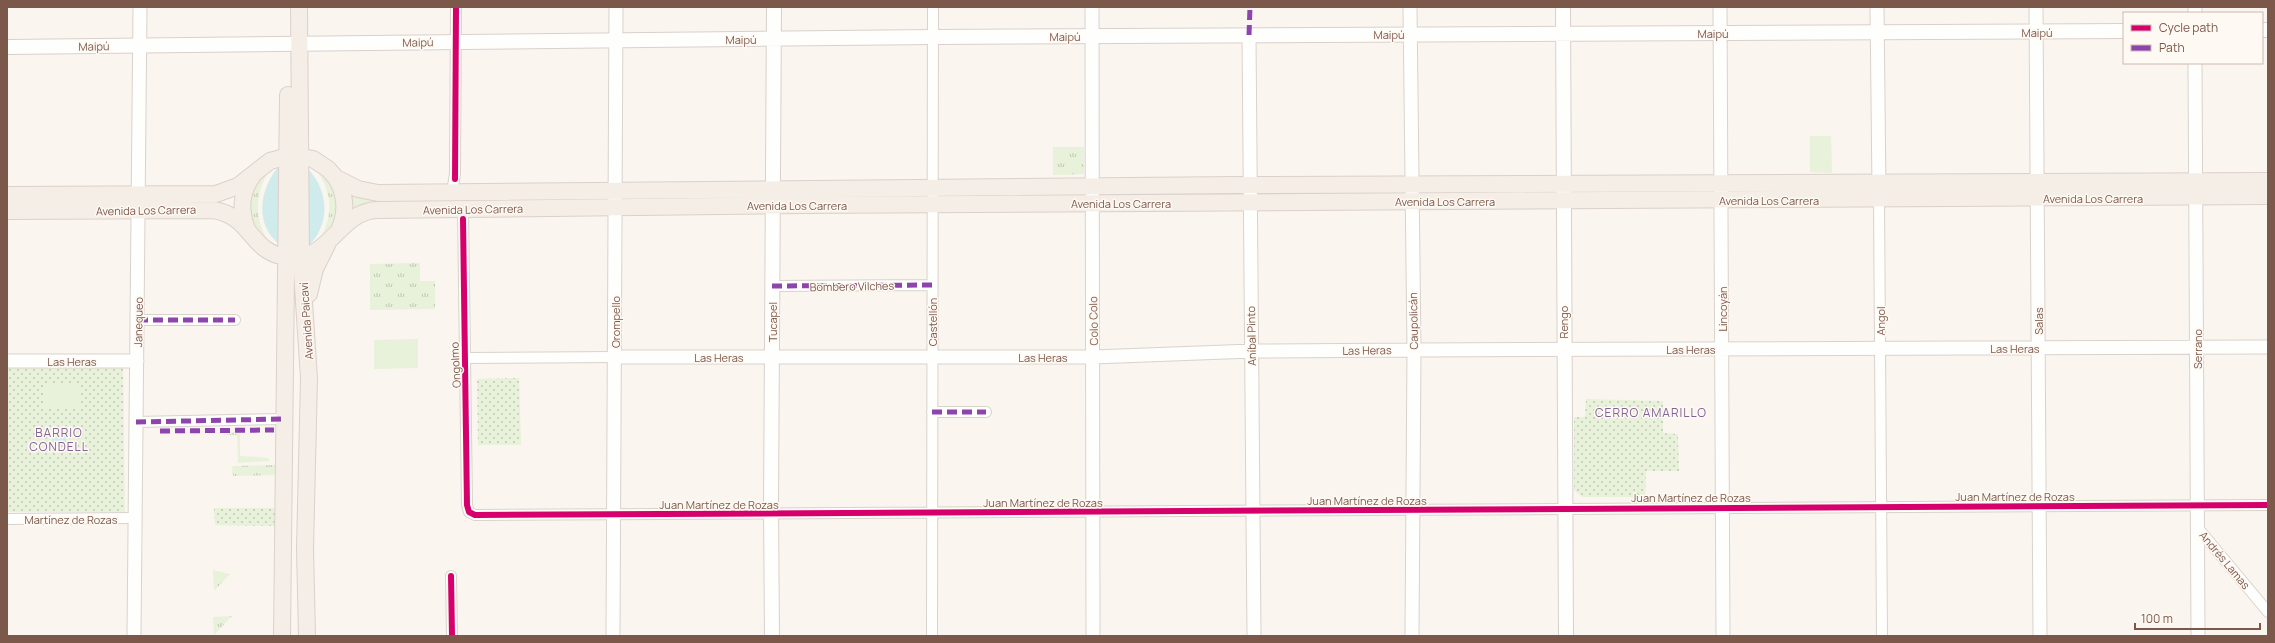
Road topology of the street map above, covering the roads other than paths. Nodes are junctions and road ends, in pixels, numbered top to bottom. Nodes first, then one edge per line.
1 (140, 7) edge
2 (289, 7) edge
3 (299, 7) edge
4 (456, 7) edge
5 (616, 7) edge
6 (774, 7) edge
7 (933, 7) edge
8 (1092, 7) edge
9 (1410, 7) edge
10 (1564, 7) edge
11 (1720, 7) edge
12 (1877, 7) edge
13 (2036, 7) edge
14 (1877, 32) junction
15 (2037, 32) junction
16 (2123, 32) edge
17 (1720, 33) junction
18 (1410, 34) junction
19 (1564, 34) junction
20 (1249, 35) junction
21 (1092, 36) junction
22 (933, 37) junction
23 (774, 39) junction
24 (616, 40) junction
25 (456, 42) junction
26 (294, 43) junction
27 (140, 45) junction
28 (7, 47) edge
29 (2195, 64) edge
30 (294, 156) junction
31 (253, 175) junction
32 (336, 178) junction
33 (2196, 181) junction
34 (2268, 181) edge
35 (2037, 182) junction
36 (1721, 183) junction
37 (1879, 183) junction
38 (1564, 184) junction
39 (1250, 185) junction
40 (1412, 185) junction
41 (1092, 186) junction
42 (932, 188) junction
43 (616, 190) junction
44 (452, 192) junction
45 (139, 194) junction
46 (7, 195) edge
47 (2268, 196) edge
48 (772, 198) junction
49 (2037, 198) junction
50 (2196, 198) junction
51 (1879, 199) junction
52 (1721, 200) junction
53 (1412, 201) junction
54 (1564, 201) junction
55 (1250, 202) junction
56 (1092, 203) junction
57 (932, 204) junction
58 (616, 207) junction
59 (463, 209) junction
60 (139, 210) junction
61 (7, 211) edge
62 (249, 232) junction
63 (333, 237) junction
64 (294, 257) junction
65 (932, 285) junction
66 (772, 286) junction
67 (138, 320) junction
68 (235, 320) dead end
69 (307, 325) junction
70 (2268, 347) edge
71 (1880, 348) junction
72 (2038, 348) junction
73 (2197, 348) junction
74 (1722, 349) junction
75 (1414, 350) junction
76 (1563, 350) junction
77 (1252, 351) junction
78 (771, 356) junction
79 (932, 356) junction
80 (1093, 356) junction
81 (615, 357) junction
82 (466, 358) junction
83 (7, 361) edge
84 (137, 361) junction
85 (932, 412) junction
86 (986, 412) dead end
87 (284, 419) junction
88 (136, 422) junction
89 (2039, 505) junction
90 (2268, 505) edge
91 (1881, 506) junction
92 (2197, 506) junction
93 (1723, 507) junction
94 (1565, 508) junction
95 (1413, 509) junction
96 (468, 510) joint
97 (1253, 510) junction
98 (1093, 512) junction
99 (932, 513) junction
100 (614, 514) junction
101 (771, 514) junction
102 (135, 518) junction
103 (7, 519) edge
104 (2197, 527) junction
105 (451, 576) dead end
106 (2268, 612) edge
107 (134, 636) edge
108 (282, 636) edge
109 (306, 636) edge
110 (452, 636) edge
111 (613, 636) edge
112 (772, 636) edge
113 (932, 636) edge
114 (1093, 636) edge
115 (1254, 636) edge
116 (1412, 636) edge
117 (1566, 636) edge
118 (1723, 636) edge
119 (1882, 636) edge
120 (2040, 636) edge
121 (2198, 636) edge

1 - 27 street, Janequeo
2 - 26 main road, Avenida Paicaví
3 - 26 main road, Avenida Paicaví
4 - 25 street
5 - 24 street, Orompello
6 - 23 main road, Tucapel
7 - 22 street, Castellón
8 - 21 street, Colo Colo
9 - 18 street, Caupolicán
10 - 19 main road, Rengo
11 - 17 street, Lincoyán
12 - 14 street, Angol
13 - 15 street, Salas
14 - 15 main road, Maipú
14 - 17 main road, Maipú
14 - 37 street, Angol
15 - 16 main road, Maipú
15 - 35 street, Salas
17 - 19 main road, Maipú
17 - 36 street, Lincoyán
18 - 19 main road, Maipú
18 - 20 main road, Maipú
18 - 40 street, Caupolicán
19 - 38 main road, Rengo
20 - 21 main road, Maipú
20 - 39 street, Aníbal Pinto
21 - 22 main road, Maipú
21 - 41 street, Colo Colo
22 - 23 main road, Maipú
22 - 42 street, Castellón
23 - 24 main road, Maipú
23 - 48 main road, Tucapel
24 - 25 main road, Maipú
24 - 43 street, Orompello
25 - 26 main road, Maipú
25 - 44 street
26 - 27 main road, Maipú
26 - 30 main road, Avenida Paicaví
27 - 28 main road, Maipú
27 - 45 street, Janequeo
29 - 33 street, Serrano
30 - 31 main road, Avenida Los Carrera
30 - 32 main road, Avenida Los Carrera
30 - 64 main road, Avenida Paicaví
31 - 45 main road, Avenida Los Carrera
31 - 62 main road
32 - 44 main road, Avenida Los Carrera
32 - 63 main road
33 - 34 main road, Avenida Los Carrera
33 - 35 main road, Avenida Los Carrera
33 - 50 street, Serrano
35 - 37 main road, Avenida Los Carrera
35 - 49 street, Salas
36 - 37 main road, Avenida Los Carrera
36 - 38 main road, Avenida Los Carrera
36 - 52 street, Lincoyán
37 - 51 street, Angol
38 - 40 main road, Avenida Los Carrera
38 - 54 main road, Rengo
39 - 40 main road, Avenida Los Carrera
39 - 41 main road, Avenida Los Carrera
39 - 55 street, Aníbal Pinto
40 - 53 street, Caupolicán
41 - 42 main road, Avenida Los Carrera
41 - 56 street, Colo Colo
42 - 48 main road, Avenida Los Carrera
42 - 57 street, Castellón
43 - 44 main road, Avenida Los Carrera
43 - 48 main road, Avenida Los Carrera
43 - 58 street, Orompello
45 - 46 main road, Avenida Los Carrera
45 - 60 street, Janequeo
47 - 50 main road, Avenida Los Carrera
48 - 57 main road, Avenida Los Carrera
48 - 58 main road, Avenida Los Carrera
48 - 66 main road, Tucapel
49 - 50 main road, Avenida Los Carrera
49 - 51 main road, Avenida Los Carrera
49 - 72 street, Salas
50 - 73 street, Serrano
51 - 52 main road, Avenida Los Carrera
51 - 71 street, Angol
52 - 54 main road, Avenida Los Carrera
52 - 74 street, Lincoyán
53 - 54 main road, Avenida Los Carrera
53 - 55 main road, Avenida Los Carrera
53 - 75 street, Caupolicán
54 - 76 main road, Rengo
55 - 56 main road, Avenida Los Carrera
55 - 77 street, Aníbal Pinto
56 - 57 main road, Avenida Los Carrera
56 - 80 street, Colo Colo
57 - 65 street, Castellón
58 - 59 main road, Avenida Los Carrera
58 - 81 street, Orompello
59 - 63 main road, Avenida Los Carrera
59 - 82 street, Ongolmo
60 - 61 main road, Avenida Los Carrera
60 - 62 main road, Avenida Los Carrera
60 - 67 street, Janequeo
62 - 64 main road, Avenida Los Carrera
63 - 64 main road, Avenida Los Carrera
63 - 69 main road
64 - 69 main road, Avenida Paicaví
64 - 87 main road, Avenida Paicaví
65 - 66 street, Bombero Vilches
65 - 79 street, Castellón
66 - 78 main road, Tucapel
67 - 68 street
67 - 84 street, Janequeo
69 - 109 main road, Avenida Paicaví
70 - 73 street, Las Heras
71 - 72 street, Las Heras
71 - 74 street, Las Heras
71 - 91 street, Angol
72 - 73 street, Las Heras
72 - 89 street, Salas
73 - 92 street, Serrano
74 - 76 street, Las Heras
74 - 93 street, Lincoyán
75 - 76 street, Las Heras
75 - 77 street, Las Heras
75 - 95 street, Caupolicán
76 - 94 main road, Rengo
77 - 80 street, Las Heras
77 - 97 street, Aníbal Pinto
78 - 79 street, Las Heras
78 - 81 street, Las Heras
78 - 101 main road, Tucapel
79 - 80 street, Las Heras
79 - 85 street, Castellón
80 - 98 street, Colo Colo
81 - 82 street, Las Heras
81 - 100 street, Orompello
82 - 96 street, Ongolmo
83 - 84 street, Las Heras
84 - 88 street, Janequeo
85 - 86 street
85 - 99 street, Castellón
87 - 88 street
87 - 108 main road, Avenida Paicaví
88 - 102 street, Janequeo
89 - 91 street, Juan Martínez de Rozas
89 - 92 street, Juan Martínez de Rozas
89 - 120 street, Salas
90 - 92 street, Juan Martínez de Rozas
91 - 93 street, Juan Martínez de Rozas
91 - 119 street, Angol
92 - 104 street, Serrano
93 - 94 street, Juan Martínez de Rozas
93 - 118 street, Lincoyán
94 - 95 street, Juan Martínez de Rozas
94 - 117 main road, Rengo
95 - 97 street, Juan Martínez de Rozas
95 - 116 street, Caupolicán
96 - 100 street, Juan Martínez de Rozas
97 - 98 street, Juan Martínez de Rozas
97 - 115 street, Aníbal Pinto
98 - 99 street, Juan Martínez de Rozas
98 - 114 street, Colo Colo
99 - 101 street, Juan Martínez de Rozas
99 - 113 street, Castellón
100 - 101 street, Juan Martínez de Rozas
100 - 111 street, Orompello
101 - 112 main road, Tucapel
102 - 103 street, Martínez de Rozas
102 - 107 street, Janequeo
104 - 106 street, Andrés Lamas
104 - 121 street, Serrano
105 - 110 street

